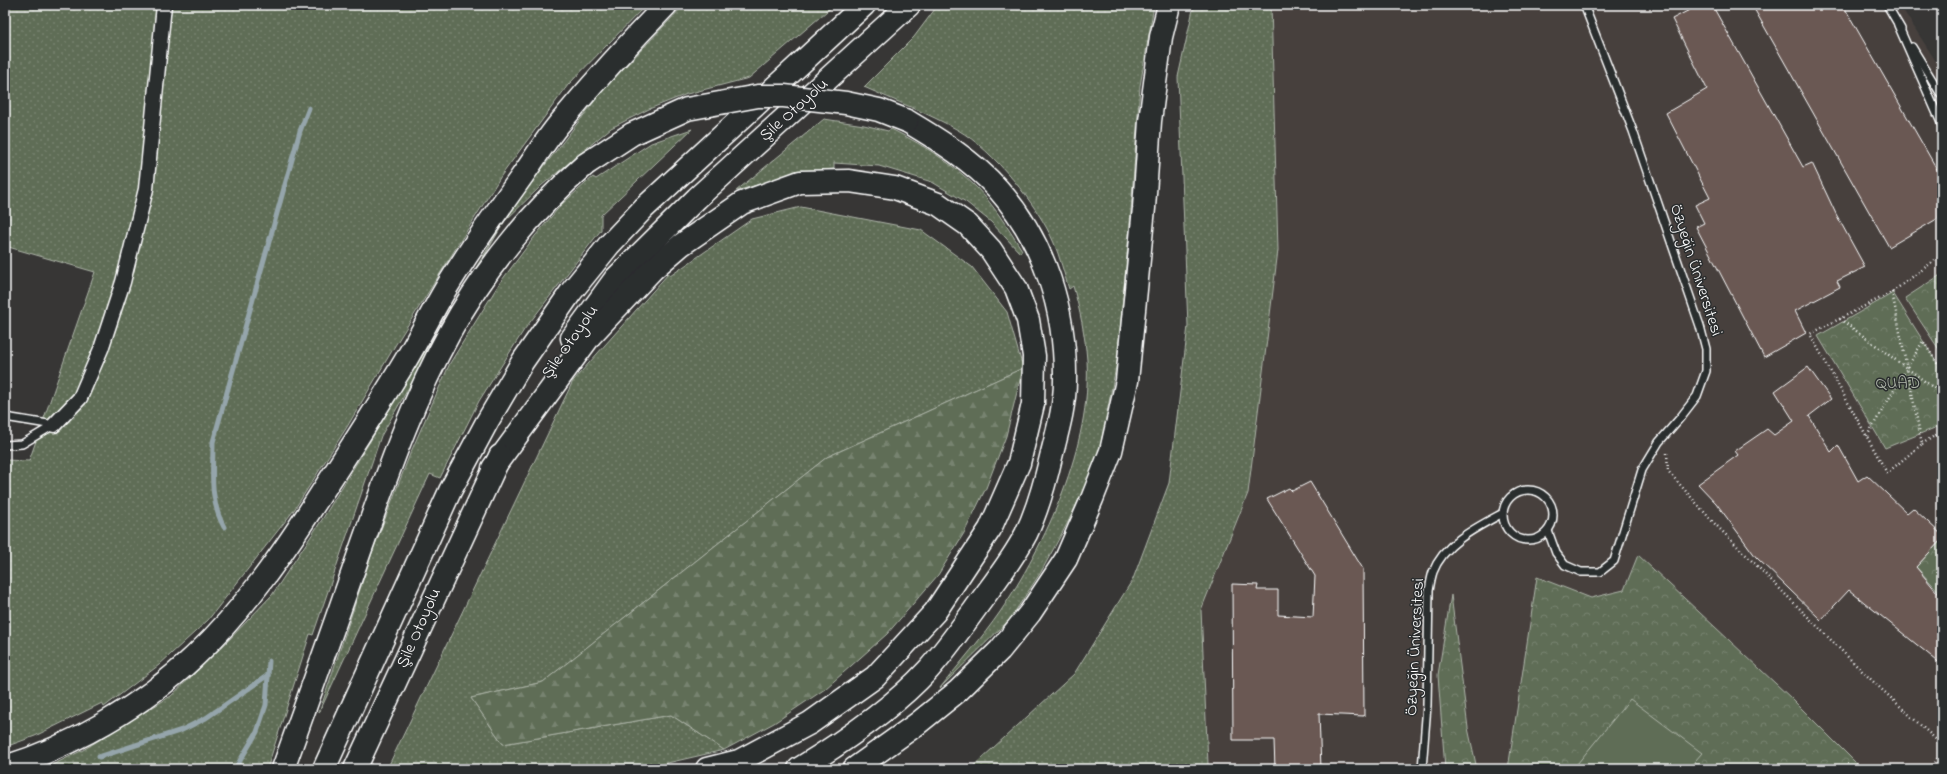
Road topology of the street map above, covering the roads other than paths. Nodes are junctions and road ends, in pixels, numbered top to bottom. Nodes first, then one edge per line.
1 (164, 5) edge
2 (666, 5) edge
3 (864, 5) edge
4 (909, 5) edge
5 (1169, 5) edge
6 (1584, 5) edge
7 (1887, 5) edge
8 (1898, 25) junction
9 (1942, 96) edge
10 (1942, 125) edge
11 (5, 417) edge
12 (54, 425) junction
13 (5, 445) edge
14 (493, 468) junction
15 (1503, 513) junction
16 (1548, 531) junction
17 (5, 767) edge
18 (283, 769) edge
19 (324, 769) edge
20 (355, 769) edge
21 (707, 769) edge
22 (799, 769) edge
23 (854, 769) edge
24 (1422, 769) edge

1 - 12 street
2 - 17 highway
3 - 19 highway, Şile Otoyolu
4 - 14 highway, Şile Otoyolu
5 - 23 highway
6 - 16 lane, Özyeğin Üniversitesi
7 - 8 lane
8 - 9 lane
8 - 10 lane
11 - 12 lane
12 - 13 lane
14 - 20 highway, Şile Otoyolu
14 - 21 highway
15 - 16 lane
15 - 16 lane
15 - 24 lane, Özyeğin Üniversitesi
18 - 22 highway, bridge

